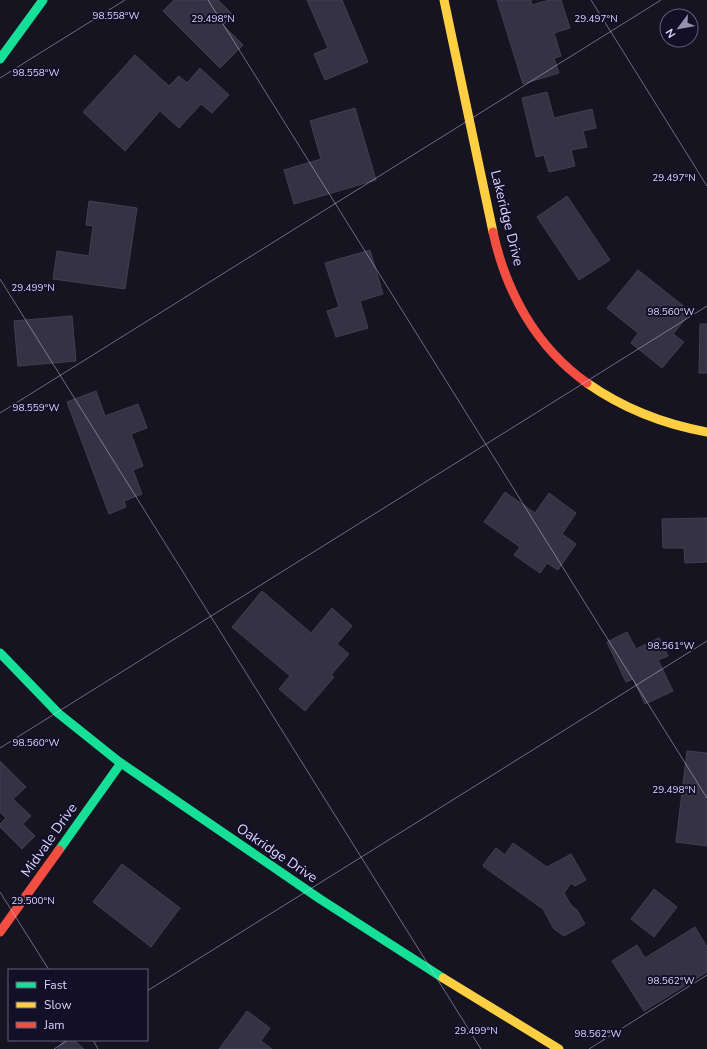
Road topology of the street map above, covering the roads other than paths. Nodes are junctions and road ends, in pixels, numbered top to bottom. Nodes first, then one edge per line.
1 (43, 0) edge
2 (444, 0) edge
3 (0, 58) edge
4 (707, 432) edge
5 (0, 653) edge
6 (121, 763) junction
7 (0, 932) edge
8 (560, 1049) edge

1 - 3 street
2 - 4 street, Lakeridge Drive
5 - 6 street, Oakridge Drive
6 - 7 street, Midvale Drive
6 - 8 street, Oakridge Drive

